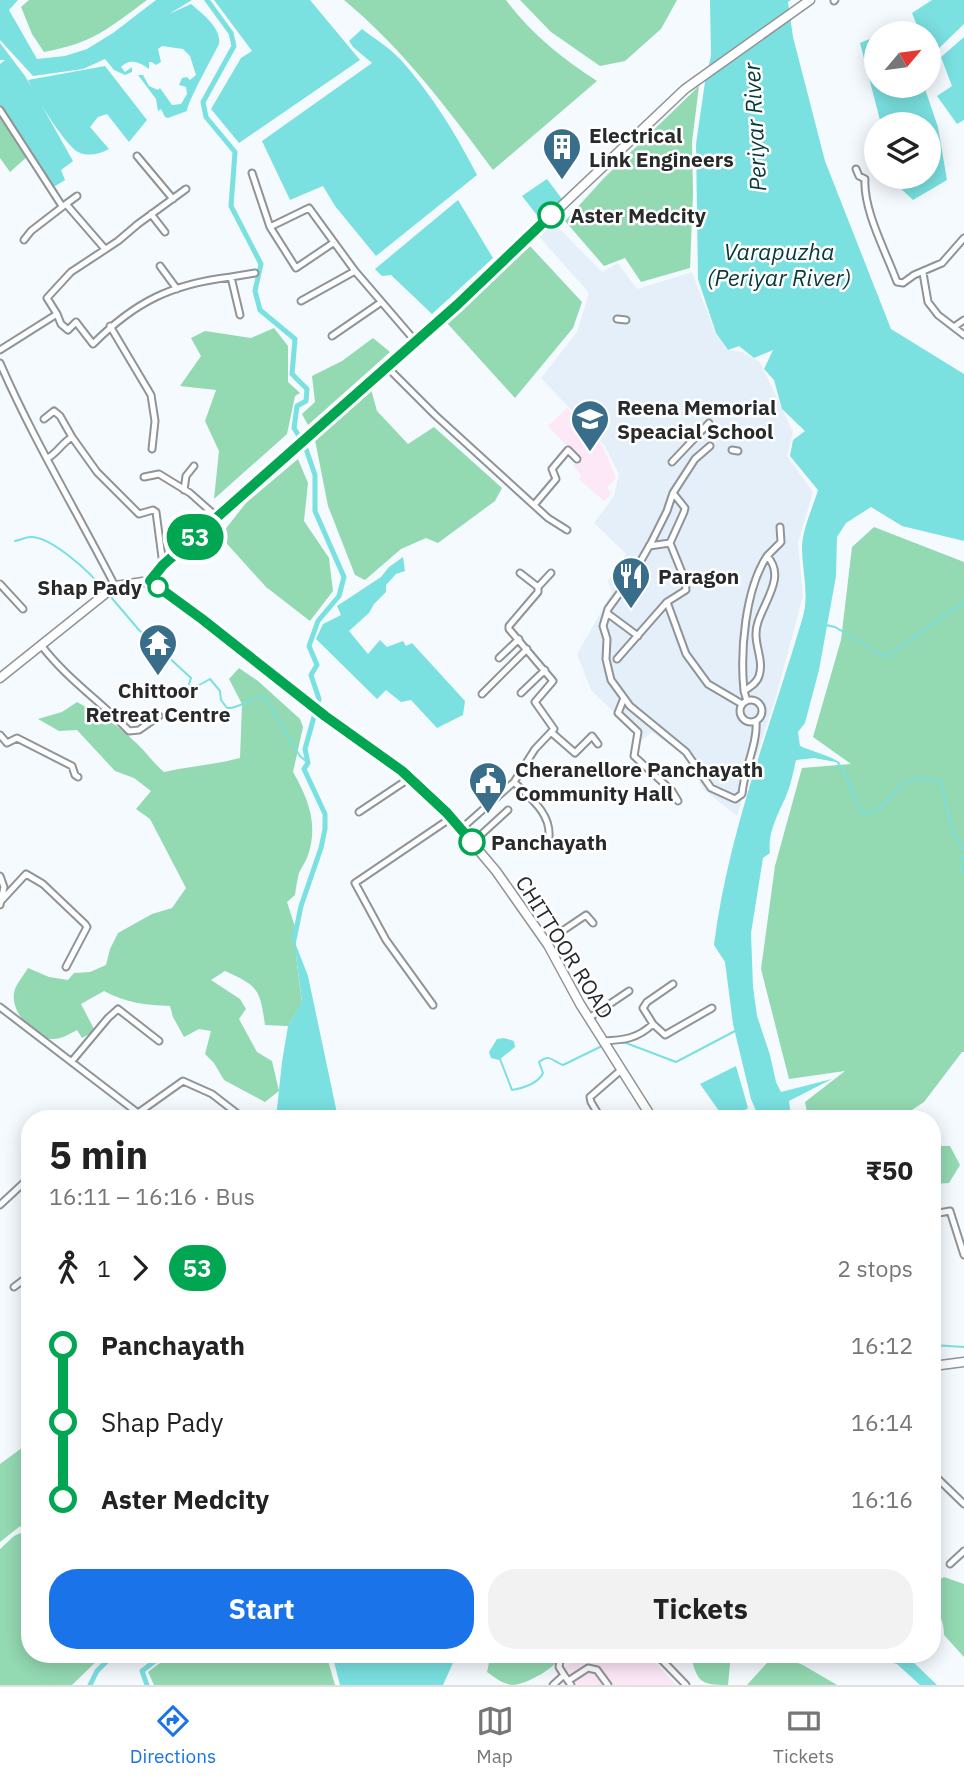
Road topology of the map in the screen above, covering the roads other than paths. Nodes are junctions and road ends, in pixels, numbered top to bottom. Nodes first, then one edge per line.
1 (810, 0) edge
2 (0, 110) edge
3 (137, 156) dead end
4 (856, 169) dead end
5 (252, 173) dead end
6 (186, 189) dead end
7 (77, 196) dead end
8 (173, 199) junction
9 (64, 205) junction
10 (151, 214) junction
11 (270, 227) junction
12 (165, 232) dead end
13 (964, 238) edge
14 (24, 240) dead end
15 (333, 243) junction
16 (105, 249) junction
17 (160, 266) dead end
18 (355, 271) junction
19 (255, 273) dead end
20 (923, 273) junction
21 (231, 277) junction
22 (177, 289) junction
23 (301, 301) dead end
24 (380, 303) junction
25 (57, 314) junction
26 (240, 315) dead end
27 (617, 319) dead end
28 (626, 320) dead end
29 (964, 320) edge
30 (110, 326) junction
31 (954, 327) junction
32 (964, 335) edge
33 (332, 336) dead end
34 (416, 342) junction
35 (0, 350) edge
36 (0, 363) edge
37 (387, 367) junction
38 (44, 419) dead end
39 (709, 423) dead end
40 (72, 437) junction
41 (710, 446) dead end
42 (152, 449) dead end
43 (48, 458) junction
44 (578, 459) dead end
45 (672, 462) dead end
46 (194, 466) dead end
47 (144, 477) dead end
48 (184, 490) junction
49 (673, 493) junction
50 (534, 505) junction
51 (217, 517) junction
52 (780, 527) dead end
53 (567, 530) dead end
54 (670, 543) junction
55 (649, 546) junction
56 (767, 556) junction
57 (163, 565) junction
58 (520, 573) dead end
59 (551, 573) dead end
60 (150, 581) junction
61 (0, 584) edge
62 (115, 586) junction
63 (538, 587) junction
64 (667, 602) junction
65 (23, 609) dead end
66 (607, 613) junction
67 (638, 636) junction
68 (519, 639) junction
69 (41, 645) junction
70 (527, 649) junction
71 (499, 658) dead end
72 (617, 659) dead end
73 (545, 670) junction
74 (0, 678) edge
75 (744, 691) junction
76 (521, 693) dead end
77 (482, 694) dead end
78 (624, 698) junction
79 (744, 703) junction
80 (159, 716) dead end
81 (756, 721) junction
82 (551, 732) junction
83 (0, 735) edge
84 (598, 744) dead end
85 (78, 777) dead end
86 (410, 778) junction
87 (514, 782) junction
88 (678, 801) dead end
89 (508, 810) dead end
90 (359, 812) dead end
91 (451, 818) junction
92 (460, 829) junction
93 (549, 837) dead end
94 (472, 843) junction
95 (0, 876) edge
96 (1, 903) edge
97 (593, 923) dead end
98 (546, 942) junction
99 (66, 967) dead end
100 (673, 984) dead end
101 (629, 992) dead end
102 (433, 1005) dead end
103 (0, 1007) edge
104 (712, 1008) dead end
105 (589, 1018) junction
106 (653, 1024) junction
107 (159, 1041) dead end
108 (605, 1044) junction
109 (72, 1061) junction
110 (621, 1070) junction
111 (134, 1110) edge
112 (142, 1110) edge
113 (233, 1110) edge
114 (596, 1110) edge
115 (647, 1110) edge
116 (21, 1185) edge
117 (0, 1205) edge
118 (941, 1213) edge
119 (964, 1255) edge
120 (21, 1282) edge
121 (14, 1287) dead end
122 (964, 1362) edge
123 (941, 1365) edge
124 (941, 1482) edge
125 (964, 1504) edge
126 (964, 1551) edge
127 (950, 1564) dead end
128 (559, 1663) edge
129 (665, 1663) edge
130 (567, 1680) edge
131 (553, 1685) edge
132 (608, 1685) edge
133 (686, 1685) edge

1 - 34 main road
2 - 9 street
3 - 8 street
4 - 20 street
5 - 11 street
6 - 8 street
7 - 9 street
8 - 10 street
9 - 14 street
9 - 16 street
10 - 12 street
10 - 16 street
11 - 15 street
11 - 15 street
13 - 20 street
15 - 18 street
16 - 25 street
17 - 22 street
18 - 23 street
18 - 24 street
19 - 21 street
20 - 31 street
21 - 22 street
21 - 26 street
22 - 30 street
24 - 33 street
24 - 34 street
25 - 30 street
25 - 35 street
27 - 28 street
29 - 31 street
30 - 42 street
31 - 32 street
34 - 37 main road
36 - 43 street
37 - 50 street
37 - 51 main road
38 - 40 street
39 - 45 street
40 - 43 street
40 - 57 street
41 - 49 street
43 - 62 street
44 - 50 street
46 - 48 street
47 - 48 street
48 - 51 street
49 - 54 street
49 - 55 street
50 - 53 street
51 - 57 main road
52 - 56 street
54 - 55 street
54 - 64 street
55 - 66 street
56 - 75 street
56 - 75 street
57 - 60 main road
58 - 63 street
59 - 63 street
60 - 62 main road
60 - 86 main road, CHITTOOR ROAD
61 - 65 street
62 - 69 main road
63 - 68 street
64 - 67 street
64 - 79 street
66 - 67 street
66 - 78 street
67 - 72 street
68 - 70 street
68 - 71 street
69 - 74 main road
69 - 80 street
70 - 73 street
70 - 77 street
73 - 76 street
73 - 82 street
75 - 79 street
78 - 81 street
78 - 88 street
79 - 81 street
79 - 81 street
82 - 84 street
82 - 87 street
83 - 85 street
86 - 90 street
86 - 91 main road, CHITTOOR ROAD
87 - 92 street
87 - 93 street
89 - 94 street
91 - 92 main road, CHITTOOR ROAD
91 - 102 street
92 - 94 main road, CHITTOOR ROAD
94 - 98 main road, CHITTOOR ROAD
95 - 96 street
96 - 99 street
97 - 98 street
98 - 105 main road, CHITTOOR ROAD
100 - 106 street
101 - 105 street
103 - 109 street
104 - 106 street
105 - 108 main road, CHITTOOR ROAD
106 - 108 street
107 - 109 street
108 - 110 main road, CHITTOOR ROAD
109 - 111 street
110 - 114 street
110 - 115 main road, CHITTOOR ROAD
112 - 113 street
116 - 117 street
118 - 119 street
120 - 121 street
122 - 123 main road
124 - 125 street
126 - 127 street
128 - 130 street
129 - 133 street
130 - 131 street
130 - 132 street

